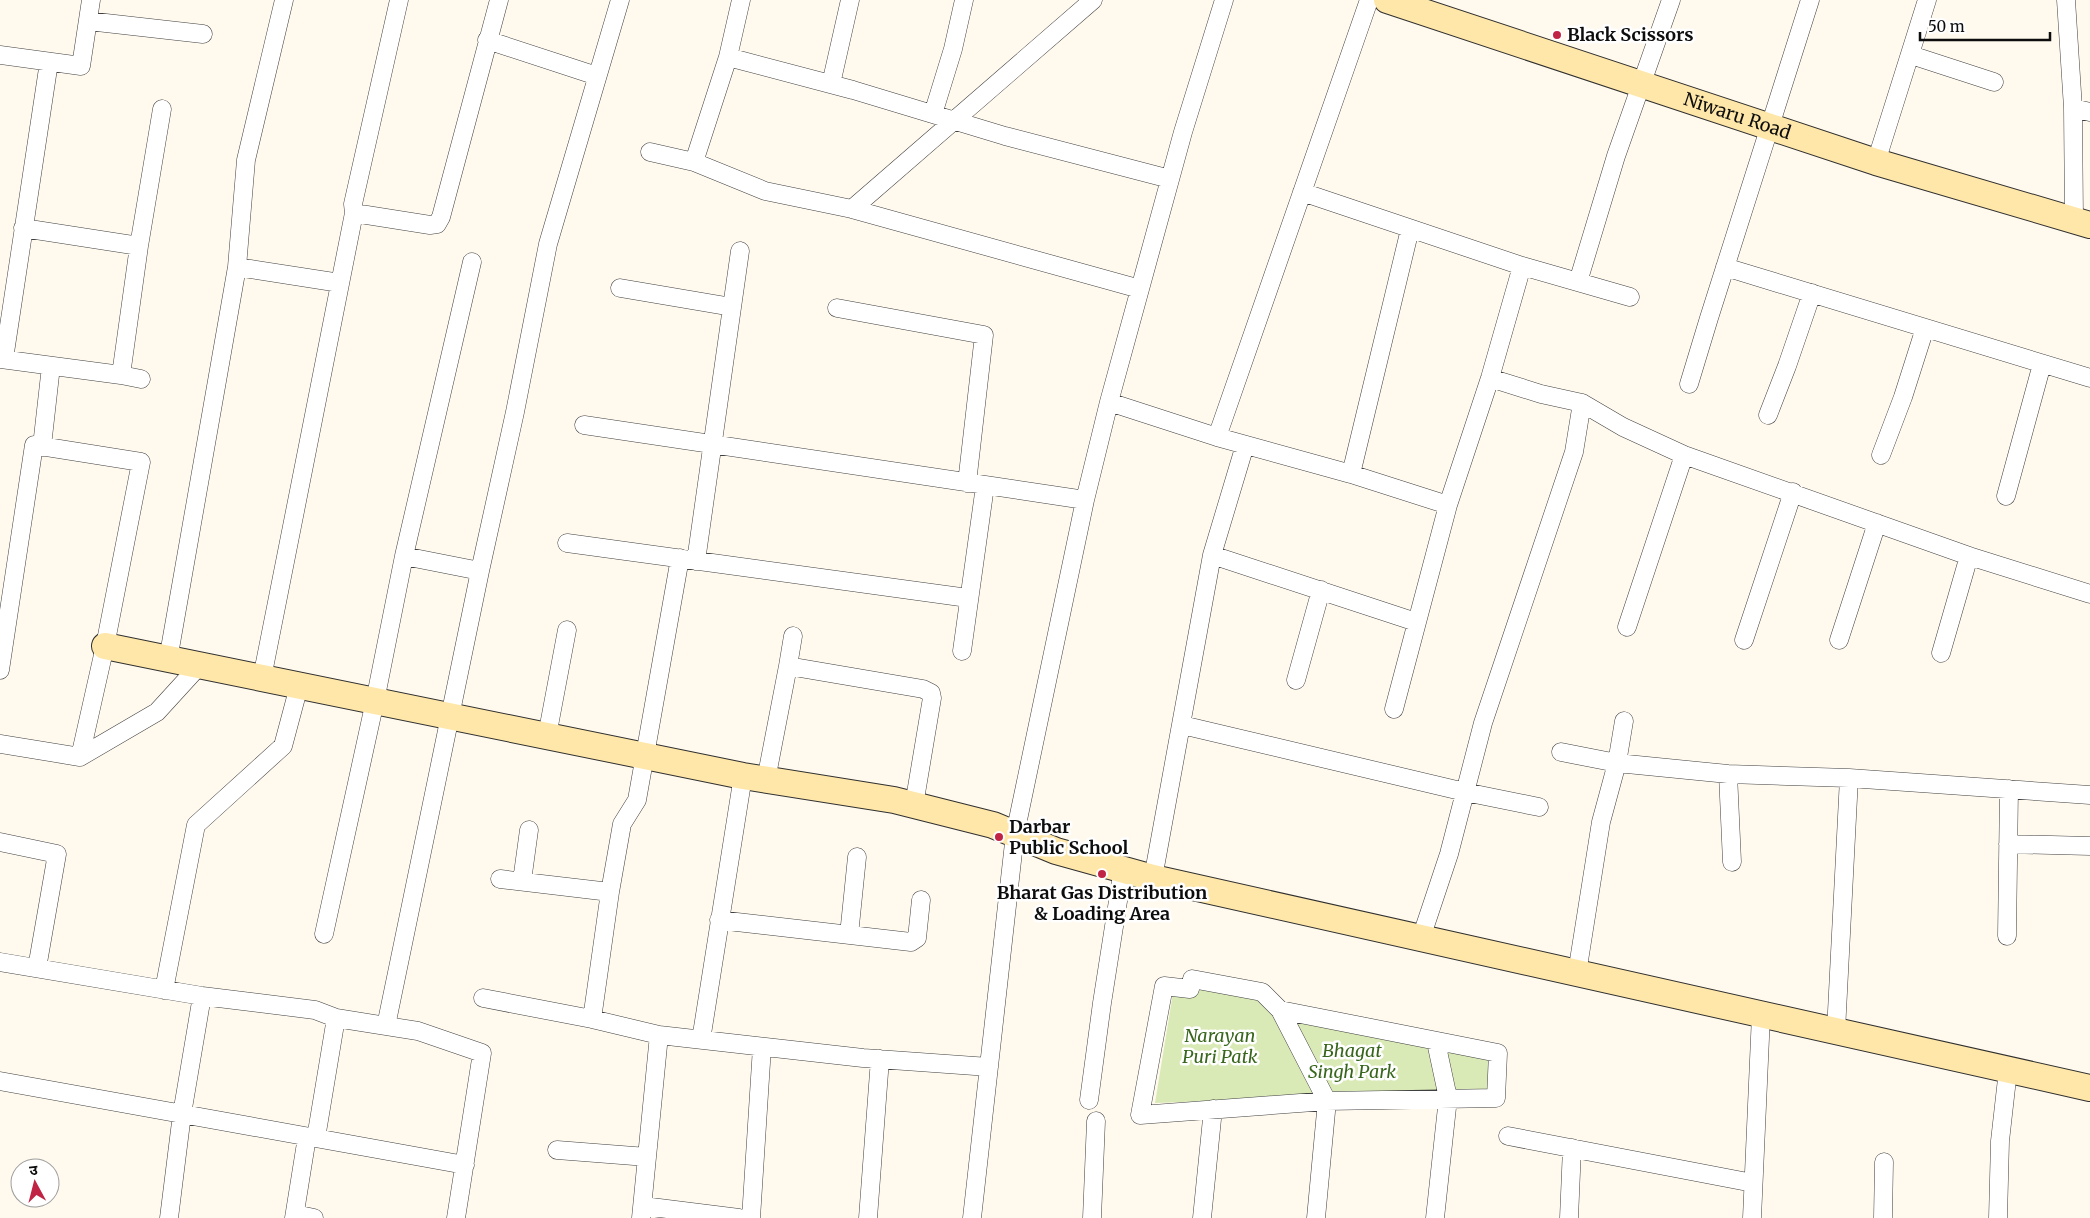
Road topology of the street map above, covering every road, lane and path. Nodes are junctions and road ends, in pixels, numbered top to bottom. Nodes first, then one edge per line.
1 (91, 0) edge
2 (284, 0) edge
3 (399, 0) edge
4 (499, 0) edge
5 (620, 0) edge
6 (741, 0) edge
7 (850, 0) edge
8 (964, 0) edge
9 (1093, 0) edge
10 (1224, 0) edge
11 (1369, 0) edge
12 (1387, 0) edge
13 (1671, 0) edge
14 (1810, 0) edge
15 (1927, 0) edge
16 (2066, 0) edge
17 (88, 21) junction
18 (203, 34) dead end
19 (487, 40) junction
20 (0, 55) edge
21 (1911, 55) junction
22 (728, 57) junction
23 (48, 62) junction
24 (597, 76) junction
25 (1994, 82) dead end
26 (831, 84) junction
27 (1642, 85) junction
28 (2072, 108) junction
29 (162, 109) dead end
30 (2090, 112) edge
31 (933, 114) junction
32 (955, 121) junction
33 (1770, 127) junction
34 (650, 152) dead end
35 (694, 162) junction
36 (1876, 162) junction
37 (1170, 179) junction
38 (1302, 192) junction
39 (852, 209) junction
40 (354, 213) junction
41 (2082, 222) edge
42 (23, 228) junction
43 (1410, 229) junction
44 (139, 246) junction
45 (740, 251) dead end
46 (472, 262) dead end
47 (1522, 266) junction
48 (237, 267) junction
49 (1725, 267) junction
50 (340, 282) junction
51 (1578, 282) junction
52 (620, 288) dead end
53 (1140, 289) junction
54 (1812, 292) junction
55 (1630, 297) dead end
56 (732, 308) junction
57 (837, 308) dead end
58 (1925, 328) junction
59 (2, 359) edge
60 (2042, 364) junction
61 (51, 366) junction
62 (121, 375) junction
63 (1490, 378) junction
64 (2090, 378) edge
65 (141, 379) dead end
66 (1690, 384) dead end
67 (1109, 402) junction
68 (1582, 403) junction
69 (1768, 414) dead end
70 (584, 425) dead end
71 (1217, 437) junction
72 (712, 444) junction
73 (1245, 445) junction
74 (42, 446) junction
75 (1684, 455) junction
76 (1881, 455) dead end
77 (1351, 474) junction
78 (967, 483) junction
79 (985, 486) junction
80 (1793, 492) junction
81 (2006, 496) dead end
82 (1085, 500) junction
83 (1448, 505) junction
84 (1877, 523) junction
85 (567, 543) dead end
86 (1212, 555) junction
87 (404, 556) junction
88 (1969, 556) junction
89 (688, 560) junction
90 (480, 571) junction
91 (1321, 590) junction
92 (2090, 594) edge
93 (968, 598) junction
94 (1416, 622) junction
95 (1627, 627) dead end
96 (567, 630) dead end
97 (793, 636) dead end
98 (1744, 640) dead end
99 (1839, 640) dead end
100 (106, 646) junction
101 (962, 651) dead end
102 (1941, 653) dead end
103 (168, 660) junction
104 (199, 666) junction
105 (788, 666) junction
106 (0, 670) edge
107 (262, 678) junction
108 (1296, 680) dead end
109 (299, 686) junction
110 (375, 701) junction
111 (1394, 708) dead end
112 (450, 717) junction
113 (1624, 721) dead end
114 (1182, 724) junction
115 (547, 736) junction
116 (0, 744) edge
117 (1560, 752) dead end
118 (647, 756) junction
119 (80, 757) junction
120 (1617, 763) junction
121 (1728, 774) junction
122 (755, 778) junction
123 (1850, 778) junction
124 (2009, 789) junction
125 (1465, 792) junction
126 (2090, 795) edge
127 (914, 805) junction
128 (1539, 807) dead end
129 (529, 830) dead end
130 (1015, 834) junction
131 (0, 842) edge
132 (2008, 844) junction
133 (2090, 846) edge
134 (857, 857) dead end
135 (1732, 862) dead end
136 (1123, 869) junction
137 (1153, 878) junction
138 (500, 879) dead end
139 (522, 881) junction
140 (610, 892) junction
141 (921, 900) dead end
142 (719, 920) junction
143 (324, 934) dead end
144 (849, 935) junction
145 (2007, 936) dead end
146 (1421, 938) junction
147 (0, 962) edge
148 (37, 968) junction
149 (1576, 973) junction
150 (164, 990) junction
151 (202, 996) junction
152 (483, 998) dead end
153 (1280, 1010) junction
154 (1761, 1014) junction
155 (336, 1018) junction
156 (592, 1019) junction
157 (386, 1026) junction
158 (1836, 1031) junction
159 (659, 1035) junction
160 (701, 1040) junction
161 (1436, 1042) junction
162 (762, 1046) junction
163 (880, 1059) junction
164 (989, 1067) junction
165 (2008, 1070) junction
166 (0, 1082) edge
167 (2090, 1088) edge
168 (1448, 1098) junction
169 (1089, 1100) dead end
170 (1327, 1101) junction
171 (1213, 1109) junction
172 (182, 1114) junction
173 (1096, 1121) dead end
174 (1508, 1136) dead end
175 (312, 1138) junction
176 (1572, 1148) junction
177 (557, 1150) dead end
178 (647, 1157) junction
179 (1884, 1162) dead end
180 (465, 1165) junction
181 (1753, 1183) junction
182 (642, 1212) edge
183 (294, 1216) edge
184 (169, 1218) edge
185 (314, 1218) edge
186 (456, 1218) edge
187 (739, 1218) edge
188 (751, 1218) edge
189 (868, 1218) edge
190 (972, 1218) edge
191 (1092, 1218) edge
192 (1202, 1218) edge
193 (1316, 1218) edge
194 (1435, 1218) edge
195 (1569, 1218) edge
196 (1752, 1218) edge
197 (1883, 1218) edge
198 (1998, 1218) edge

1 - 17 street
2 - 48 street
3 - 40 street
4 - 19 street
5 - 24 street
6 - 22 street
7 - 26 street
8 - 31 street
9 - 32 street
10 - 37 street
11 - 38 street
12 - 27 street, Niwaru Road
13 - 27 street
14 - 33 street
15 - 21 street
16 - 28 street
17 - 18 street
17 - 23 street
19 - 24 street
19 - 40 street
20 - 23 street
21 - 25 street
21 - 36 street
22 - 26 street
22 - 35 street
23 - 42 street
24 - 90 street
26 - 31 street
27 - 33 street, Niwaru Road
27 - 51 street
28 - 30 street
28 - 41 street
29 - 44 street
31 - 32 street
32 - 37 street
32 - 39 street
33 - 36 street, Niwaru Road
33 - 49 street
34 - 35 street
35 - 39 street
36 - 41 street, Niwaru Road
37 - 53 street
38 - 43 street
38 - 71 street
39 - 53 street
40 - 50 street
42 - 44 street
42 - 59 street
43 - 47 street
43 - 77 street
44 - 62 street
45 - 56 street
46 - 87 street
47 - 51 street
47 - 63 street
48 - 50 street
48 - 103 street
49 - 54 street
49 - 66 street
50 - 107 street
51 - 55 street
52 - 56 street
53 - 67 street
54 - 58 street
54 - 69 street
56 - 72 street
57 - 78 street
58 - 60 street
58 - 76 street
59 - 61 street
60 - 64 street
60 - 81 street
61 - 62 street
61 - 74 street
62 - 65 street
63 - 68 street
63 - 83 street
67 - 71 street
67 - 82 street
68 - 75 street
68 - 125 street
70 - 72 street
71 - 73 street
72 - 78 street
72 - 89 street
73 - 77 street
73 - 86 street
74 - 100 street
74 - 106 street
75 - 80 street
75 - 95 street
77 - 83 street
78 - 79 street
79 - 82 street
79 - 93 street
80 - 84 street
80 - 98 street
82 - 130 street
83 - 94 street
84 - 88 street
84 - 99 street
85 - 89 street
86 - 91 street
86 - 114 street
87 - 90 street
87 - 110 street
88 - 92 street
88 - 102 street
89 - 93 street
89 - 118 street
90 - 112 street
91 - 94 street
91 - 108 street
93 - 101 street
94 - 111 street
96 - 115 street
97 - 105 street
100 - 103 street
100 - 119 street
103 - 104 street
104 - 107 street
104 - 119 street
105 - 122 street
105 - 127 street
107 - 109 street
109 - 110 street
109 - 150 street
110 - 112 street
110 - 143 street
112 - 115 street
112 - 157 street
113 - 120 street
114 - 125 street
114 - 137 street
115 - 118 street
116 - 119 street
117 - 120 street
118 - 122 street
118 - 140 street
120 - 121 street
120 - 149 street
121 - 123 street
121 - 135 street
122 - 127 street
122 - 142 street
123 - 124 street
123 - 158 street
124 - 126 street
124 - 132 street
125 - 128 street
125 - 146 street
127 - 130 street
129 - 139 street
130 - 136 street
130 - 164 street
131 - 148 street
132 - 133 street
132 - 145 street
134 - 144 street
136 - 137 street
136 - 169 street
137 - 146 street
138 - 139 street
139 - 140 street
140 - 156 street
141 - 144 street
142 - 144 street
142 - 160 street
146 - 149 street
147 - 148 street
148 - 150 street
149 - 154 street
150 - 151 street
151 - 155 street
151 - 172 street
152 - 156 street
153 - 161 street
153 - 170 street
153 - 171 street
154 - 158 street
154 - 181 street
155 - 157 street
155 - 175 street
156 - 159 street
157 - 180 street
158 - 165 street
159 - 160 street
159 - 178 street
160 - 162 street
161 - 168 street
161 - 168 street
162 - 163 street
162 - 188 street
163 - 164 street
163 - 189 street
164 - 190 street
165 - 167 street
165 - 198 street
166 - 172 street
168 - 170 street
168 - 194 street
170 - 171 street
170 - 193 street
171 - 192 street
172 - 175 street
172 - 184 street
173 - 191 street
174 - 176 street
175 - 180 street
175 - 183 street
176 - 181 street
176 - 195 street
177 - 178 street
178 - 182 street
179 - 197 street
180 - 186 street
181 - 196 street
182 - 187 street
183 - 185 street

